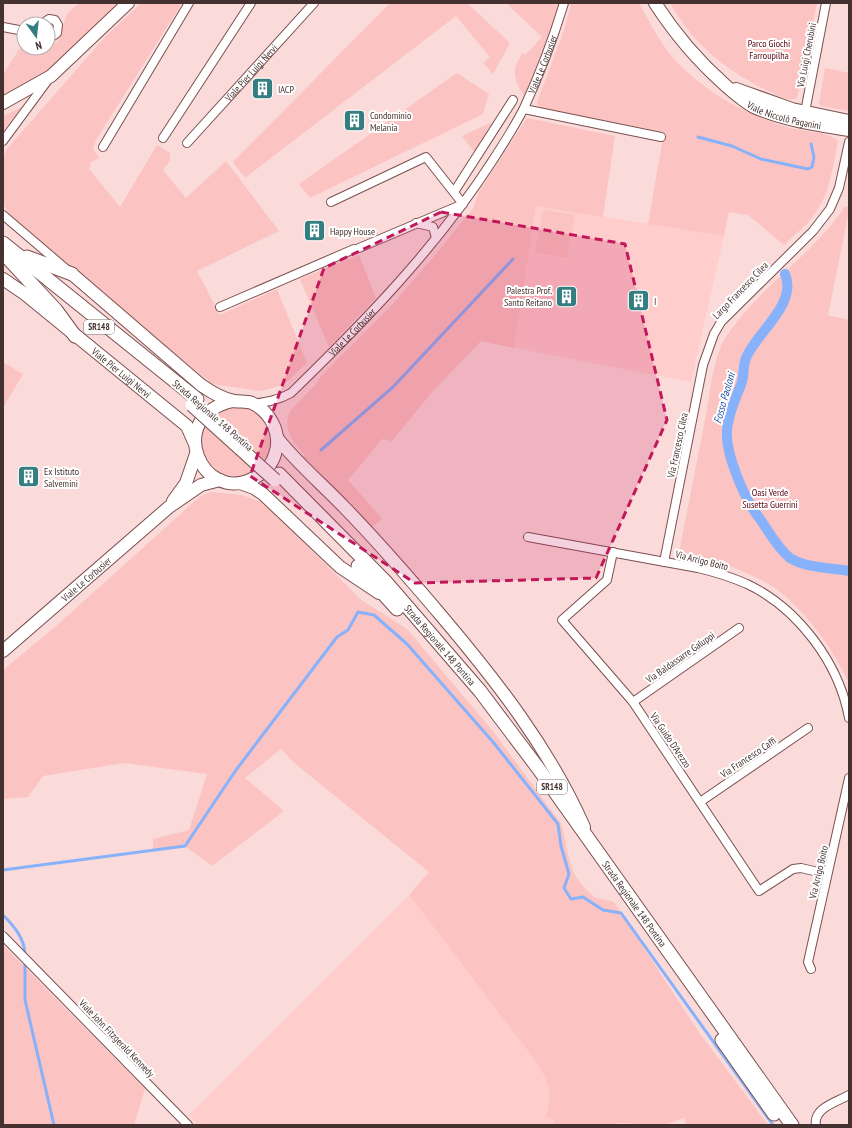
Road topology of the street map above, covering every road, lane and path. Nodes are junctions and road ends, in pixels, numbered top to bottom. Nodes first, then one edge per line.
1 (128, 3) edge
2 (189, 3) edge
3 (251, 3) edge
4 (314, 3) edge
5 (564, 3) edge
6 (655, 3) edge
7 (826, 3) edge
8 (56, 22) edge
9 (3, 27) edge
10 (16, 29) edge
11 (56, 34) edge
12 (51, 76) junction
13 (725, 85) junction
14 (513, 100) dead end
15 (3, 103) edge
16 (524, 109) junction
17 (805, 112) junction
18 (849, 120) edge
19 (849, 130) edge
20 (661, 137) dead end
21 (163, 138) dead end
22 (3, 141) edge
23 (849, 142) edge
24 (187, 143) dead end
25 (104, 147) dead end
26 (454, 192) junction
27 (331, 202) dead end
28 (463, 204) junction
29 (3, 216) edge
30 (416, 223) junction
31 (436, 238) junction
32 (7, 251) edge
33 (72, 274) junction
34 (3, 279) edge
35 (220, 306) dead end
36 (714, 334) joint
37 (75, 336) junction
38 (233, 401) junction
39 (252, 404) junction
40 (278, 439) junction
41 (195, 449) junction
42 (277, 477) junction
43 (220, 480) junction
44 (240, 483) junction
45 (169, 507) junction
46 (528, 537) dead end
47 (613, 552) junction
48 (664, 562) junction
49 (396, 607) junction
50 (739, 628) dead end
51 (3, 651) edge
52 (633, 702) junction
53 (849, 718) edge
54 (808, 728) dead end
55 (849, 778) edge
56 (700, 802) junction
57 (591, 843) junction
58 (828, 874) junction
59 (3, 936) edge
60 (812, 969) dead end
61 (849, 1095) edge
62 (187, 1125) edge
63 (782, 1125) edge
64 (792, 1125) edge
65 (816, 1125) edge

1 - 12 street
2 - 25 street
3 - 21 street
4 - 24 street, Viale Pier Luigi Nervi
5 - 16 street, Viale Le Corbusier
6 - 13 street, Viale Niccolò Paganini
7 - 17 street, Via Luigi Cherubini
8 - 11 street
9 - 10 street
12 - 15 street
12 - 22 street
13 - 17 street, Viale Niccolò Paganini
13 - 19 street, Viale Niccolò Paganini
14 - 26 street
16 - 20 street
16 - 28 street, Viale Le Corbusier
17 - 18 street, Viale Niccolò Paganini
23 - 36 street, Largo Francesco Cilea
26 - 27 street
26 - 28 street
28 - 30 street
28 - 31 street, Viale Le Corbusier
29 - 33 street
30 - 31 street
30 - 35 street
31 - 39 street, Viale Le Corbusier
32 - 33 main road
32 - 37 main road
32 - 42 main road, Strada Regionale 148 Pontina / SR148
33 - 38 street
34 - 37 street, Viale Pier Luigi Nervi
36 - 48 street, Via Francesco Cilea
37 - 41 street, Viale Pier Luigi Nervi
38 - 39 street
38 - 41 street
39 - 40 street
40 - 44 street
40 - 57 street
41 - 43 street
41 - 45 street, Viale Le Corbusier
42 - 49 main road, Strada Regionale 148 Pontina / SR148
42 - 57 main road, Strada Regionale 148 Pontina / SR148
43 - 44 street
43 - 45 street, Viale Le Corbusier
44 - 49 street
45 - 51 street, Viale Le Corbusier
46 - 47 street, Via Arrigo Boito
47 - 48 street, Via Arrigo Boito
47 - 52 street, Via Guido D'Arezzo
48 - 53 street, Via Arrigo Boito
49 - 63 main road, Strada Regionale 148 Pontina / SR148
50 - 52 street, Via Baldassarre Galuppi
52 - 56 street, Via Guido D'Arezzo
54 - 56 street, Via Francesco Caffi
55 - 58 street, Via Arrigo Boito
56 - 58 street, Via Guido D'Arezzo
57 - 64 main road, Strada Regionale 148 Pontina / SR148
58 - 60 street, Via Arrigo Boito
59 - 62 street, Viale John Fitzgerald Kennedy
61 - 65 street

